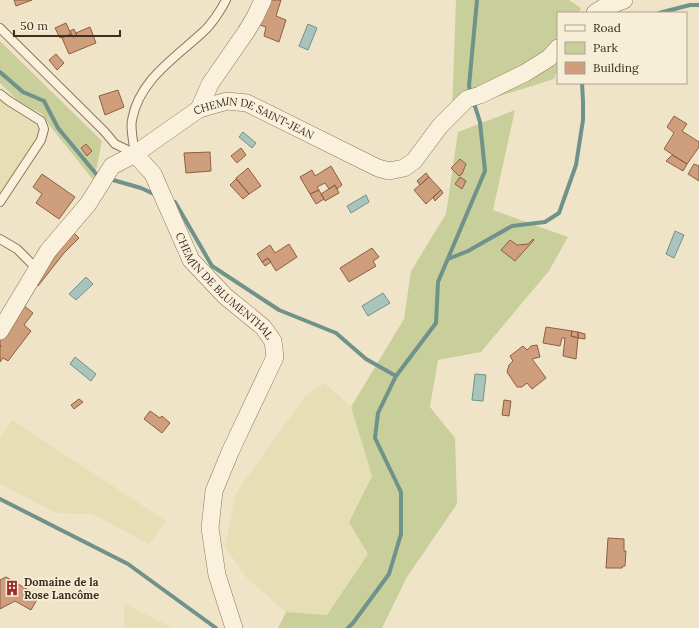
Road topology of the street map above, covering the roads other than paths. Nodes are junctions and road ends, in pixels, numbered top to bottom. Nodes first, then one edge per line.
1 (226, 0) edge
2 (263, 0) edge
3 (624, 0) edge
4 (597, 12) edge
5 (0, 28) edge
6 (557, 49) edge
7 (0, 94) edge
8 (198, 109) junction
9 (135, 154) junction
10 (0, 202) edge
11 (0, 239) edge
12 (37, 269) junction
13 (0, 331) edge
14 (234, 628) edge

1 - 9 lane
2 - 8 street
3 - 4 street
5 - 9 lane
6 - 8 street, CHEMIN DE SAINT-JEAN
7 - 10 lane
8 - 9 street, CHEMIN DE SAINT-JEAN
9 - 12 street, CHEMIN DE SAINT-JEAN
9 - 14 street, CHEMIN DE BLUMENTHAL
11 - 12 lane
12 - 13 street, CHEMIN DE SAINT-JEAN

